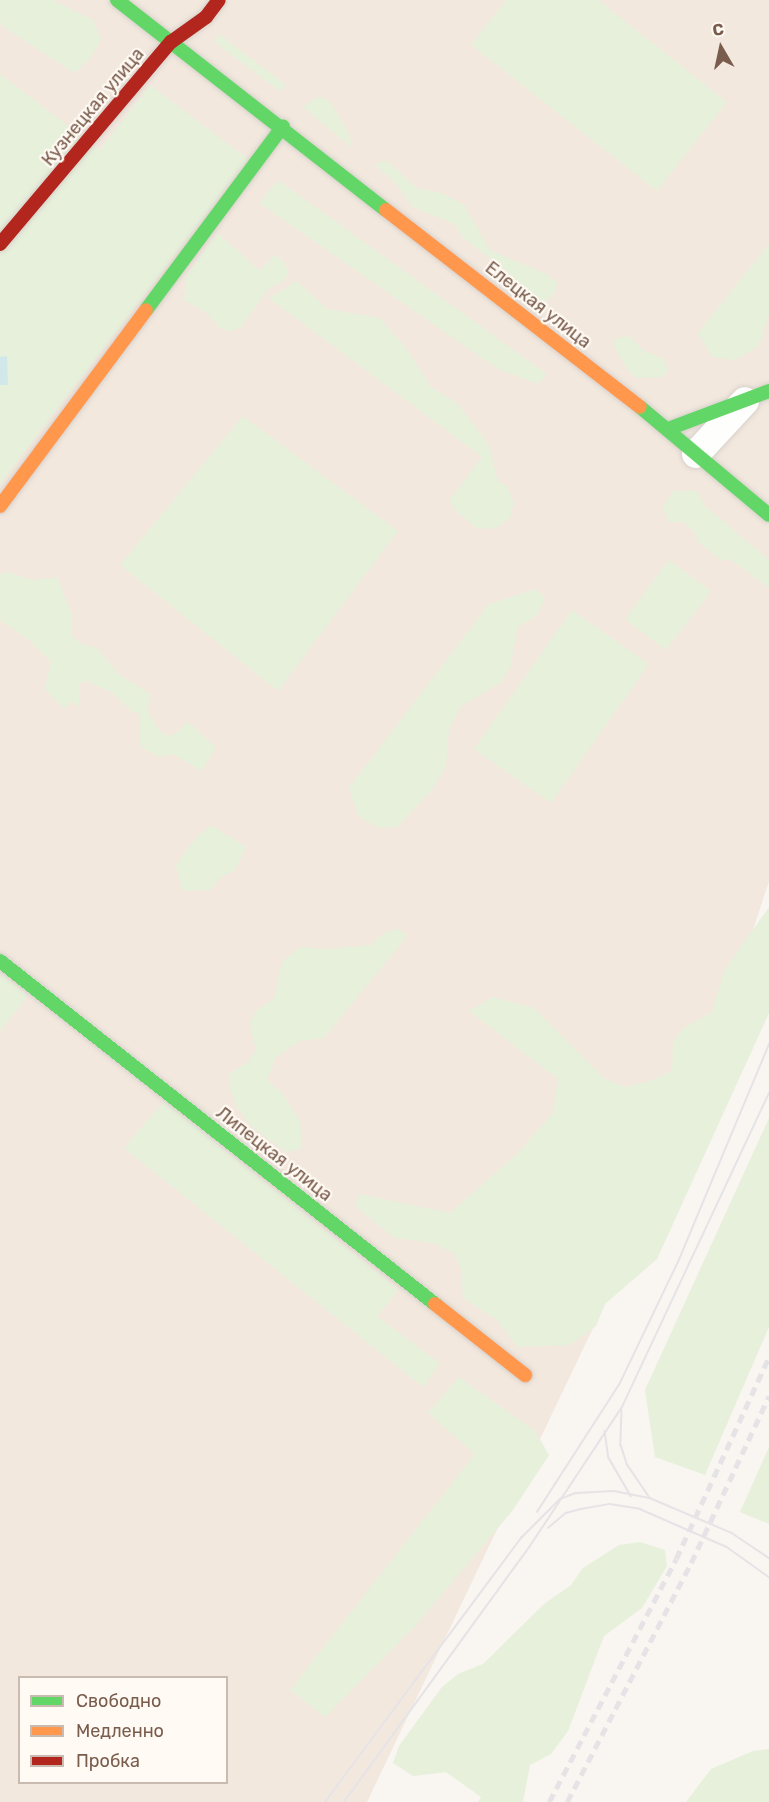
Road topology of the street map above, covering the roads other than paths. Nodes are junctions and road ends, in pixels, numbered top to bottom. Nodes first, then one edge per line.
1 (117, 0) edge
2 (219, 0) edge
3 (171, 42) junction
4 (283, 126) junction
5 (0, 244) edge
6 (757, 396) edge
7 (668, 429) junction
8 (696, 453) junction
9 (0, 506) edge
10 (769, 515) edge
11 (0, 961) edge
12 (525, 1375) dead end

1 - 3 street, Елецкая улица
2 - 3 street, Кузнецкая улица
3 - 4 street, Елецкая улица
3 - 5 street, Кузнецкая улица
4 - 7 street, Елецкая улица
4 - 9 street
6 - 7 street
6 - 8 street
7 - 8 street, Елецкая улица
8 - 10 street, Елецкая улица
11 - 12 street, Липецкая улица

